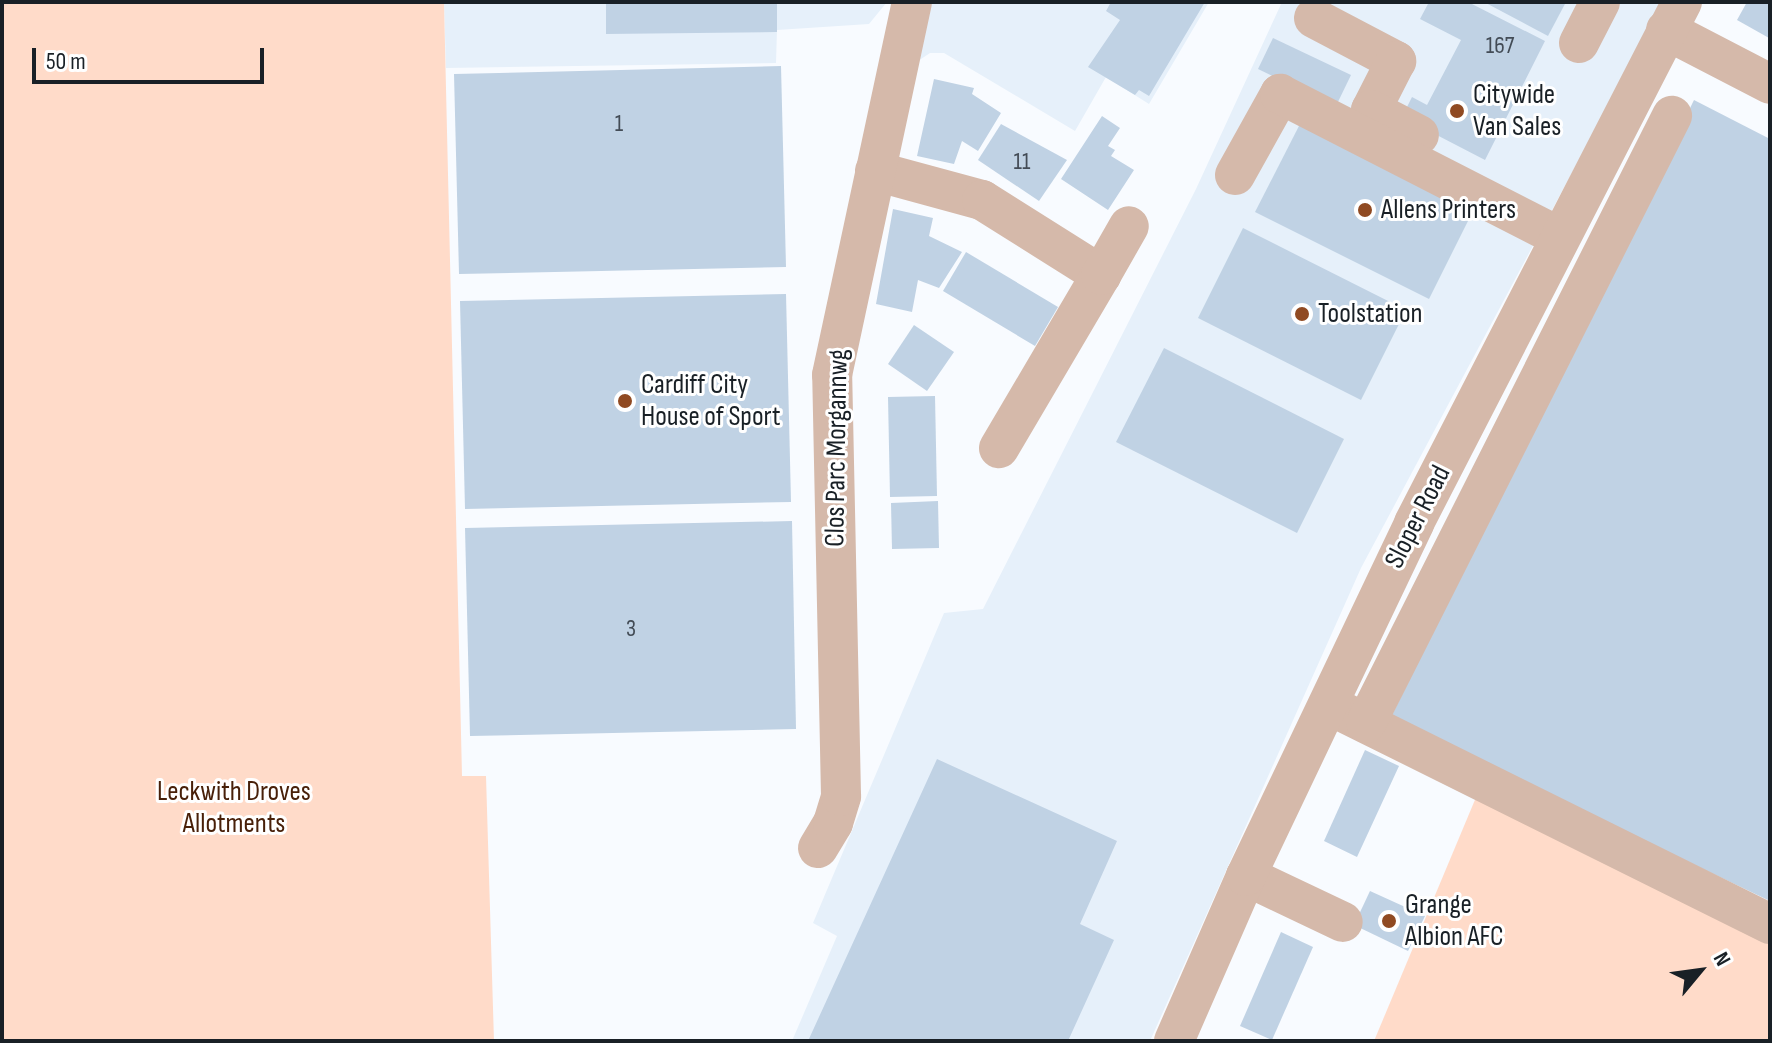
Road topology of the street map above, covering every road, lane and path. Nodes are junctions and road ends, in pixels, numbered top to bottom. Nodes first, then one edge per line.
1 (912, 2) edge
2 (1600, 2) edge
3 (1314, 18) dead end
4 (1666, 31) edge
5 (1579, 43) dead end
6 (1770, 84) edge
7 (875, 171) junction
8 (1235, 175) dead end
9 (1129, 226) dead end
10 (1566, 226) junction
11 (1101, 275) junction
12 (999, 448) dead end
13 (1414, 523) junction
14 (1462, 550) junction
15 (1326, 705) junction
16 (1366, 723) junction
17 (818, 848) dead end
18 (1246, 876) junction
19 (1343, 922) dead end
20 (1770, 924) edge
21 (1174, 1041) edge

1 - 7 street, Clos Parc Morgannwg
2 - 5 street
3 - 10 street
4 - 6 street
4 - 10 street, Sloper Road
4 - 14 street
7 - 11 street
7 - 17 street, Clos Parc Morgannwg
8 - 10 street
9 - 11 street
10 - 13 street, Sloper Road
11 - 12 street
13 - 14 street
13 - 15 street, Sloper Road
14 - 16 street
15 - 16 street
15 - 18 street, Sloper Road
16 - 20 street
18 - 19 street
18 - 21 street, Sloper Road

